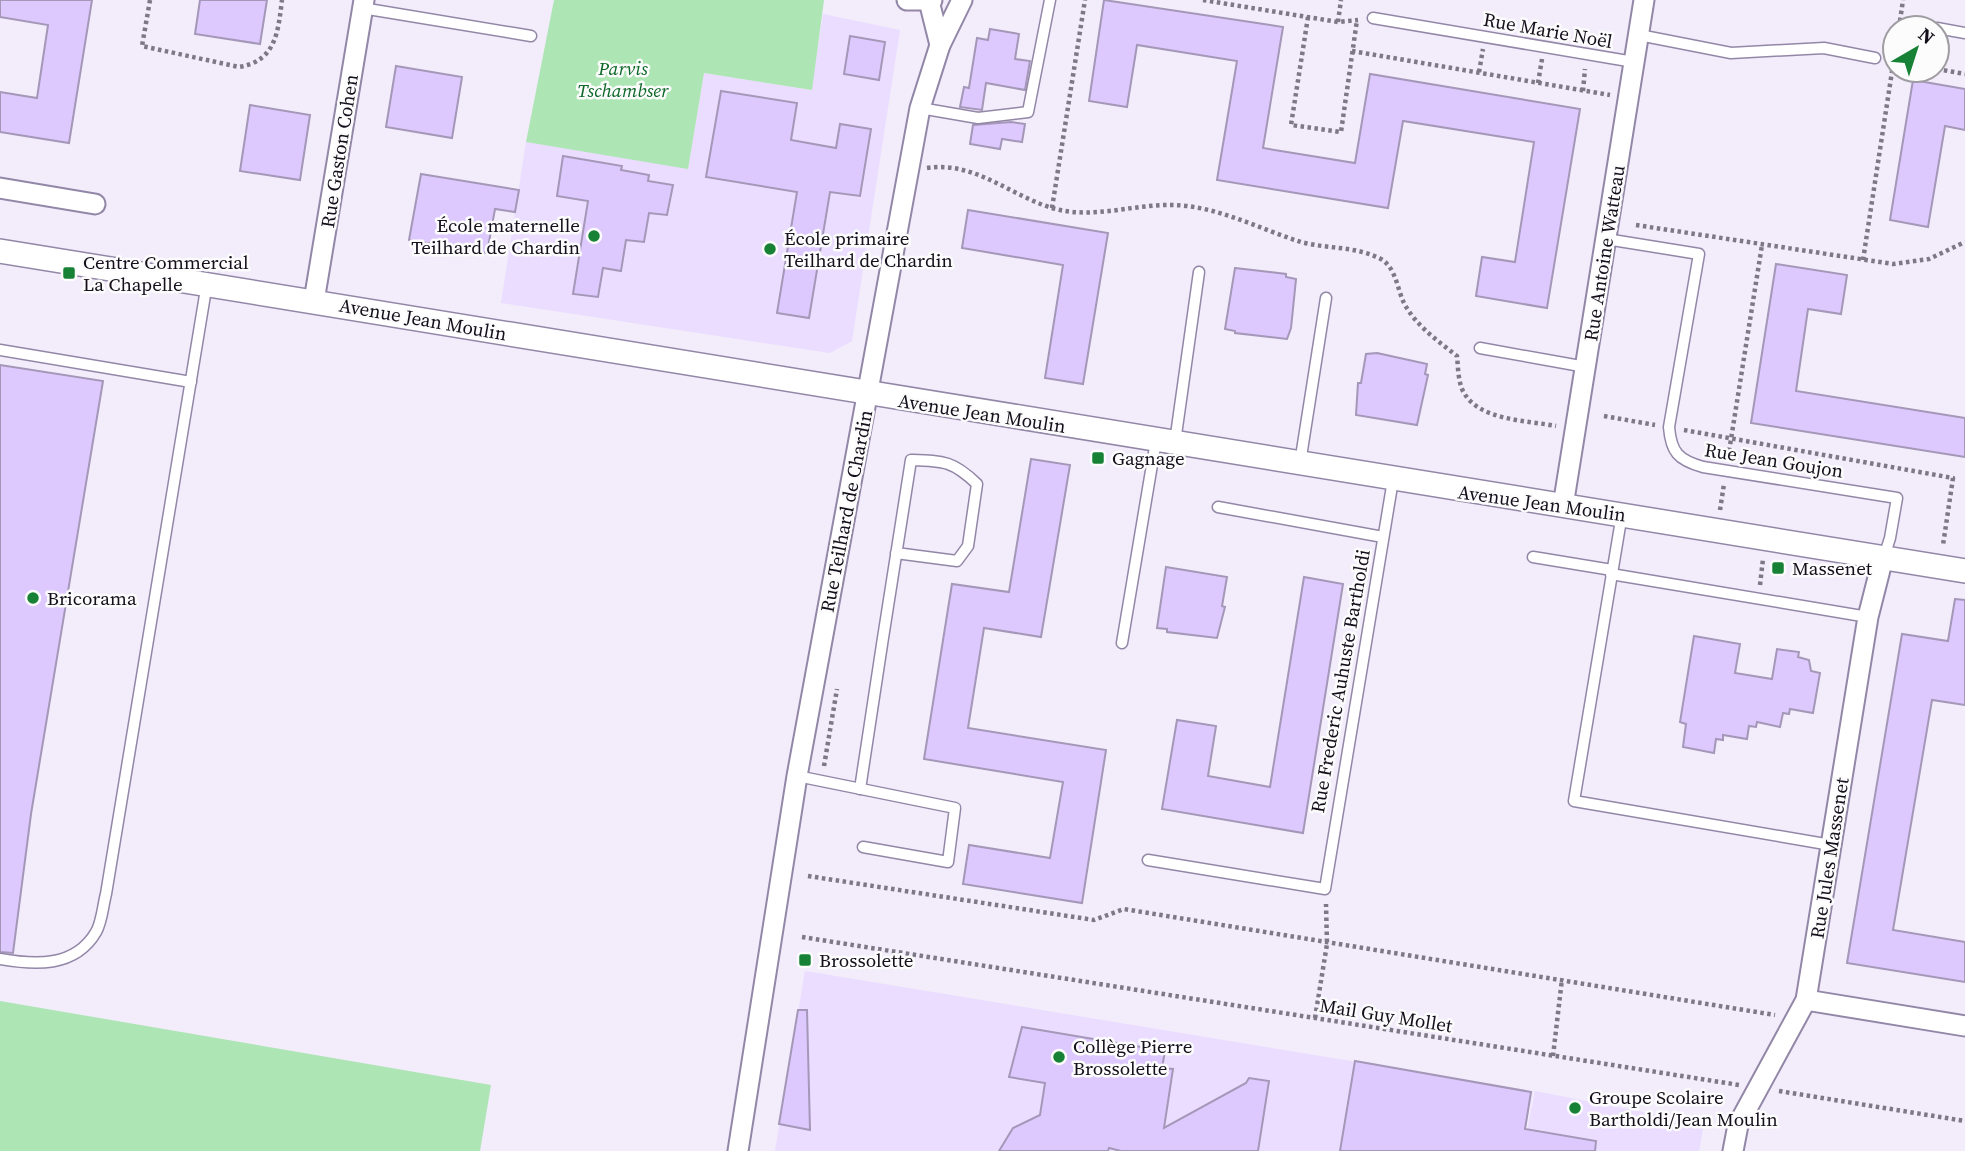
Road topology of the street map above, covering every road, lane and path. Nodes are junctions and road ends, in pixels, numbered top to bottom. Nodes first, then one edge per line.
1 (150, 0) edge
2 (282, 0) edge
3 (908, 0) edge
4 (930, 0) edge
5 (962, 0) edge
6 (1050, 0) edge
7 (1085, 0) edge
8 (1203, 0) edge
9 (1341, 0) edge
10 (1644, 0) edge
11 (1240, 3) edge
12 (363, 4) edge
13 (1308, 17) junction
14 (1373, 18) joint
15 (1357, 20) junction
16 (1338, 22) junction
17 (1639, 35) junction
18 (531, 36) dead end
19 (940, 45) junction
20 (1352, 51) junction
21 (1587, 54) junction
22 (1875, 58) dead end
23 (1634, 62) junction
24 (1890, 84) edge
25 (1583, 91) junction
26 (1614, 96) dead end
27 (920, 108) junction
28 (909, 171) junction
29 (0, 188) edge
30 (95, 204) dead end
31 (1052, 208) junction
32 (1636, 225) dead end
33 (1606, 239) junction
34 (1965, 242) edge
35 (1762, 245) dead end
36 (0, 251) edge
37 (1863, 260) junction
38 (1199, 272) dead end
39 (208, 284) junction
40 (1326, 298) dead end
41 (314, 301) junction
42 (1480, 348) dead end
43 (0, 349) edge
44 (1587, 367) junction
45 (191, 382) junction
46 (868, 394) junction
47 (1604, 416) dead end
48 (1669, 427) junction
49 (1576, 429) junction
50 (1731, 438) junction
51 (1165, 443) junction
52 (1300, 465) junction
53 (1726, 470) junction
54 (1393, 480) junction
55 (1563, 506) junction
56 (1218, 508) dead end
57 (1719, 511) dead end
58 (1622, 514) junction
59 (1383, 537) junction
60 (1943, 547) dead end
61 (896, 553) junction
62 (1533, 557) dead end
63 (1763, 558) dead end
64 (1883, 558) junction
65 (1965, 571) edge
66 (1612, 572) junction
67 (1758, 599) junction
68 (1868, 617) junction
69 (1122, 643) dead end
70 (797, 776) junction
71 (860, 789) junction
72 (1831, 845) junction
73 (863, 847) dead end
74 (1148, 860) dead end
75 (808, 876) dead end
76 (1325, 889) junction
77 (802, 937) dead end
78 (1327, 944) junction
79 (0, 959) edge
80 (1562, 979) junction
81 (1806, 1000) junction
82 (1315, 1018) junction
83 (1795, 1023) junction
84 (1965, 1027) edge
85 (1553, 1056) junction
86 (1757, 1088) junction
87 (1965, 1121) edge
88 (738, 1151) edge
89 (1733, 1151) edge

1 - 2 path
3 - 4 street
4 - 19 street
5 - 19 street, Rue Teilhard de Chardin
6 - 27 lane
7 - 31 path
8 - 11 path
9 - 16 path
10 - 17 street, Rue Antoine Watteau
11 - 13 path
12 - 18 lane
12 - 41 street, Rue Gaston Cohen
13 - 16 path
13 - 20 path
14 - 15 path
14 - 21 lane, Rue Marie Noël
15 - 16 path
15 - 20 path
17 - 22 lane, Rue Marie Noël
17 - 23 street, Rue Antoine Watteau
19 - 27 street, Rue Teilhard de Chardin
20 - 25 path
21 - 23 lane, Rue Marie Noël
21 - 25 path
23 - 33 street, Rue Antoine Watteau
24 - 37 path
25 - 26 path
27 - 28 street, Rue Teilhard de Chardin
28 - 31 path
28 - 46 street, Rue Teilhard de Chardin
29 - 30 street
31 - 49 path
32 - 37 path
33 - 44 street, Rue Antoine Watteau
33 - 48 lane, Rue Jean Goujon
34 - 37 path
35 - 50 path
36 - 39 street, Avenue Jean Moulin
38 - 51 lane
39 - 41 street, Avenue Jean Moulin
39 - 45 lane
40 - 52 lane
41 - 46 street, Avenue Jean Moulin
42 - 44 lane
43 - 45 lane
44 - 49 street, Rue Antoine Watteau
45 - 79 lane
46 - 51 street, Avenue Jean Moulin
46 - 70 street, Rue Teilhard de Chardin
47 - 48 path
48 - 50 path
48 - 53 lane, Rue Jean Goujon
49 - 55 street, Rue Antoine Watteau
50 - 53 path
50 - 60 path
51 - 52 street, Avenue Jean Moulin
51 - 69 lane
52 - 54 street, Avenue Jean Moulin
53 - 57 path
53 - 64 lane, Rue Jean Goujon
54 - 55 street, Avenue Jean Moulin
54 - 59 lane, Rue Frederic Auhuste Bartholdi
55 - 58 street, Avenue Jean Moulin
56 - 59 lane
58 - 64 street, Avenue Jean Moulin
58 - 66 lane
59 - 76 lane, Rue Frederic Auhuste Bartholdi
61 - 61 lane
61 - 71 lane
62 - 66 lane
63 - 67 path
64 - 65 street, Avenue Jean Moulin
64 - 68 street, Rue Jules Massenet
66 - 67 lane
66 - 72 lane
67 - 68 lane
68 - 72 street, Rue Jules Massenet
70 - 71 lane
70 - 88 street, Rue Teilhard de Chardin
71 - 73 lane
72 - 81 street, Rue Jules Massenet
74 - 76 lane
75 - 78 path
76 - 78 path
77 - 82 path, Mail Guy Mollet
78 - 80 path
78 - 82 path
80 - 83 path
80 - 85 path
81 - 83 street, Rue Jules Massenet
81 - 84 street
82 - 85 path, Mail Guy Mollet
83 - 86 street, Rue Jules Massenet
85 - 86 path, Mail Guy Mollet
86 - 87 path, Mail Guy Mollet
86 - 89 street, Rue Jules Massenet

